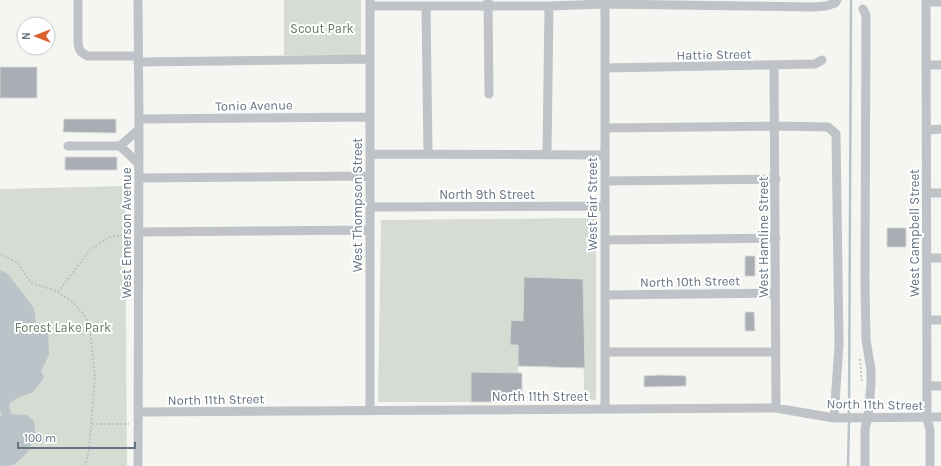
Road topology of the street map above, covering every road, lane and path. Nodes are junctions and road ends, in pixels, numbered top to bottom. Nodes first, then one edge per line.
1 (78, 0) edge
2 (138, 0) edge
3 (837, 0) edge
4 (926, 1) edge
5 (605, 2) edge
6 (941, 2) edge
7 (370, 3) edge
8 (488, 3) edge
9 (800, 3) edge
10 (426, 6) junction
11 (549, 6) junction
12 (863, 9) dead end
13 (138, 59) junction
14 (370, 59) junction
15 (822, 60) dead end
16 (927, 65) junction
17 (941, 65) edge
18 (774, 66) junction
19 (605, 68) junction
20 (489, 94) dead end
21 (370, 117) junction
22 (139, 119) junction
23 (775, 126) junction
24 (605, 128) junction
25 (139, 129) junction
26 (941, 129) edge
27 (927, 130) junction
28 (68, 146) dead end
29 (120, 146) junction
30 (370, 154) junction
31 (428, 154) junction
32 (547, 155) junction
33 (605, 155) junction
34 (139, 164) junction
35 (370, 176) junction
36 (139, 178) junction
37 (776, 179) junction
38 (605, 181) junction
39 (927, 193) junction
40 (941, 193) edge
41 (605, 206) junction
42 (370, 208) junction
43 (370, 230) junction
44 (139, 232) junction
45 (776, 238) junction
46 (605, 240) junction
47 (0, 254) edge
48 (927, 258) junction
49 (941, 258) edge
50 (58, 292) junction
51 (775, 293) junction
52 (605, 295) junction
53 (927, 320) junction
54 (941, 320) edge
55 (605, 352) junction
56 (776, 352) junction
57 (927, 386) junction
58 (941, 386) edge
59 (776, 408) junction
60 (605, 409) junction
61 (370, 410) junction
62 (138, 412) junction
63 (941, 417) edge
64 (838, 418) junction
65 (865, 418) junction
66 (927, 418) junction
67 (92, 424) junction
68 (133, 425) dead end
69 (85, 466) edge
70 (138, 466) edge
71 (865, 466) edge
72 (930, 466) edge

1 - 13 street
2 - 13 street, West Emerson Avenue
3 - 9 street
4 - 6 street
4 - 16 street, West Campbell Street
5 - 9 street
5 - 11 street
5 - 19 street, West Fair Street
7 - 10 street
7 - 14 street, West Thompson Street
8 - 10 street
8 - 11 street
8 - 20 street
10 - 31 street
11 - 32 street
12 - 65 street
13 - 14 street
13 - 22 street, West Emerson Avenue
14 - 21 street, West Thompson Street
15 - 18 street, Hattie Street
16 - 17 street
16 - 27 street, West Campbell Street
18 - 19 street, Hattie Street
18 - 23 street, West Hamline Street
19 - 24 street, West Fair Street
21 - 22 street, Tonio Avenue
21 - 30 street, West Thompson Street
22 - 25 street, West Emerson Avenue
23 - 24 street
23 - 37 street, West Hamline Street
23 - 64 street
24 - 33 street, West Fair Street
25 - 29 street
25 - 34 street, West Emerson Avenue
26 - 27 street
27 - 39 street, West Campbell Street
28 - 29 street
29 - 34 street
30 - 31 street
30 - 35 street, West Thompson Street
31 - 32 street
32 - 33 street
33 - 38 street, West Fair Street
34 - 36 street, West Emerson Avenue
35 - 36 street
35 - 42 street, West Thompson Street
36 - 44 street, West Emerson Avenue
37 - 38 street
37 - 45 street, West Hamline Street
38 - 41 street, West Fair Street
39 - 40 street
39 - 48 street, West Campbell Street
41 - 42 street, North 9th Street
41 - 46 street, West Fair Street
42 - 43 street, West Thompson Street
43 - 44 street
43 - 61 street, West Thompson Street
44 - 50 path
44 - 62 street, West Emerson Avenue
45 - 46 street
45 - 51 street, West Hamline Street
46 - 52 street, West Fair Street
47 - 50 path
48 - 49 street
48 - 53 street, West Campbell Street
50 - 67 path
51 - 52 street, North 10th Street
51 - 56 street, West Hamline Street
52 - 55 street, West Fair Street
53 - 54 street
53 - 57 street, West Campbell Street
55 - 56 street
55 - 60 street, West Fair Street
56 - 59 street, West Hamline Street
57 - 58 street
57 - 66 street, West Campbell Street
59 - 60 street, North 11th Street
59 - 64 street, North 11th Street
60 - 61 street, North 11th Street
61 - 62 street, North 11th Street
62 - 70 street, West Emerson Avenue
63 - 66 street, North 11th Street
64 - 65 street, North 11th Street
65 - 66 street, North 11th Street
65 - 71 street
66 - 72 street, West Campbell Street
67 - 68 path
67 - 69 path

